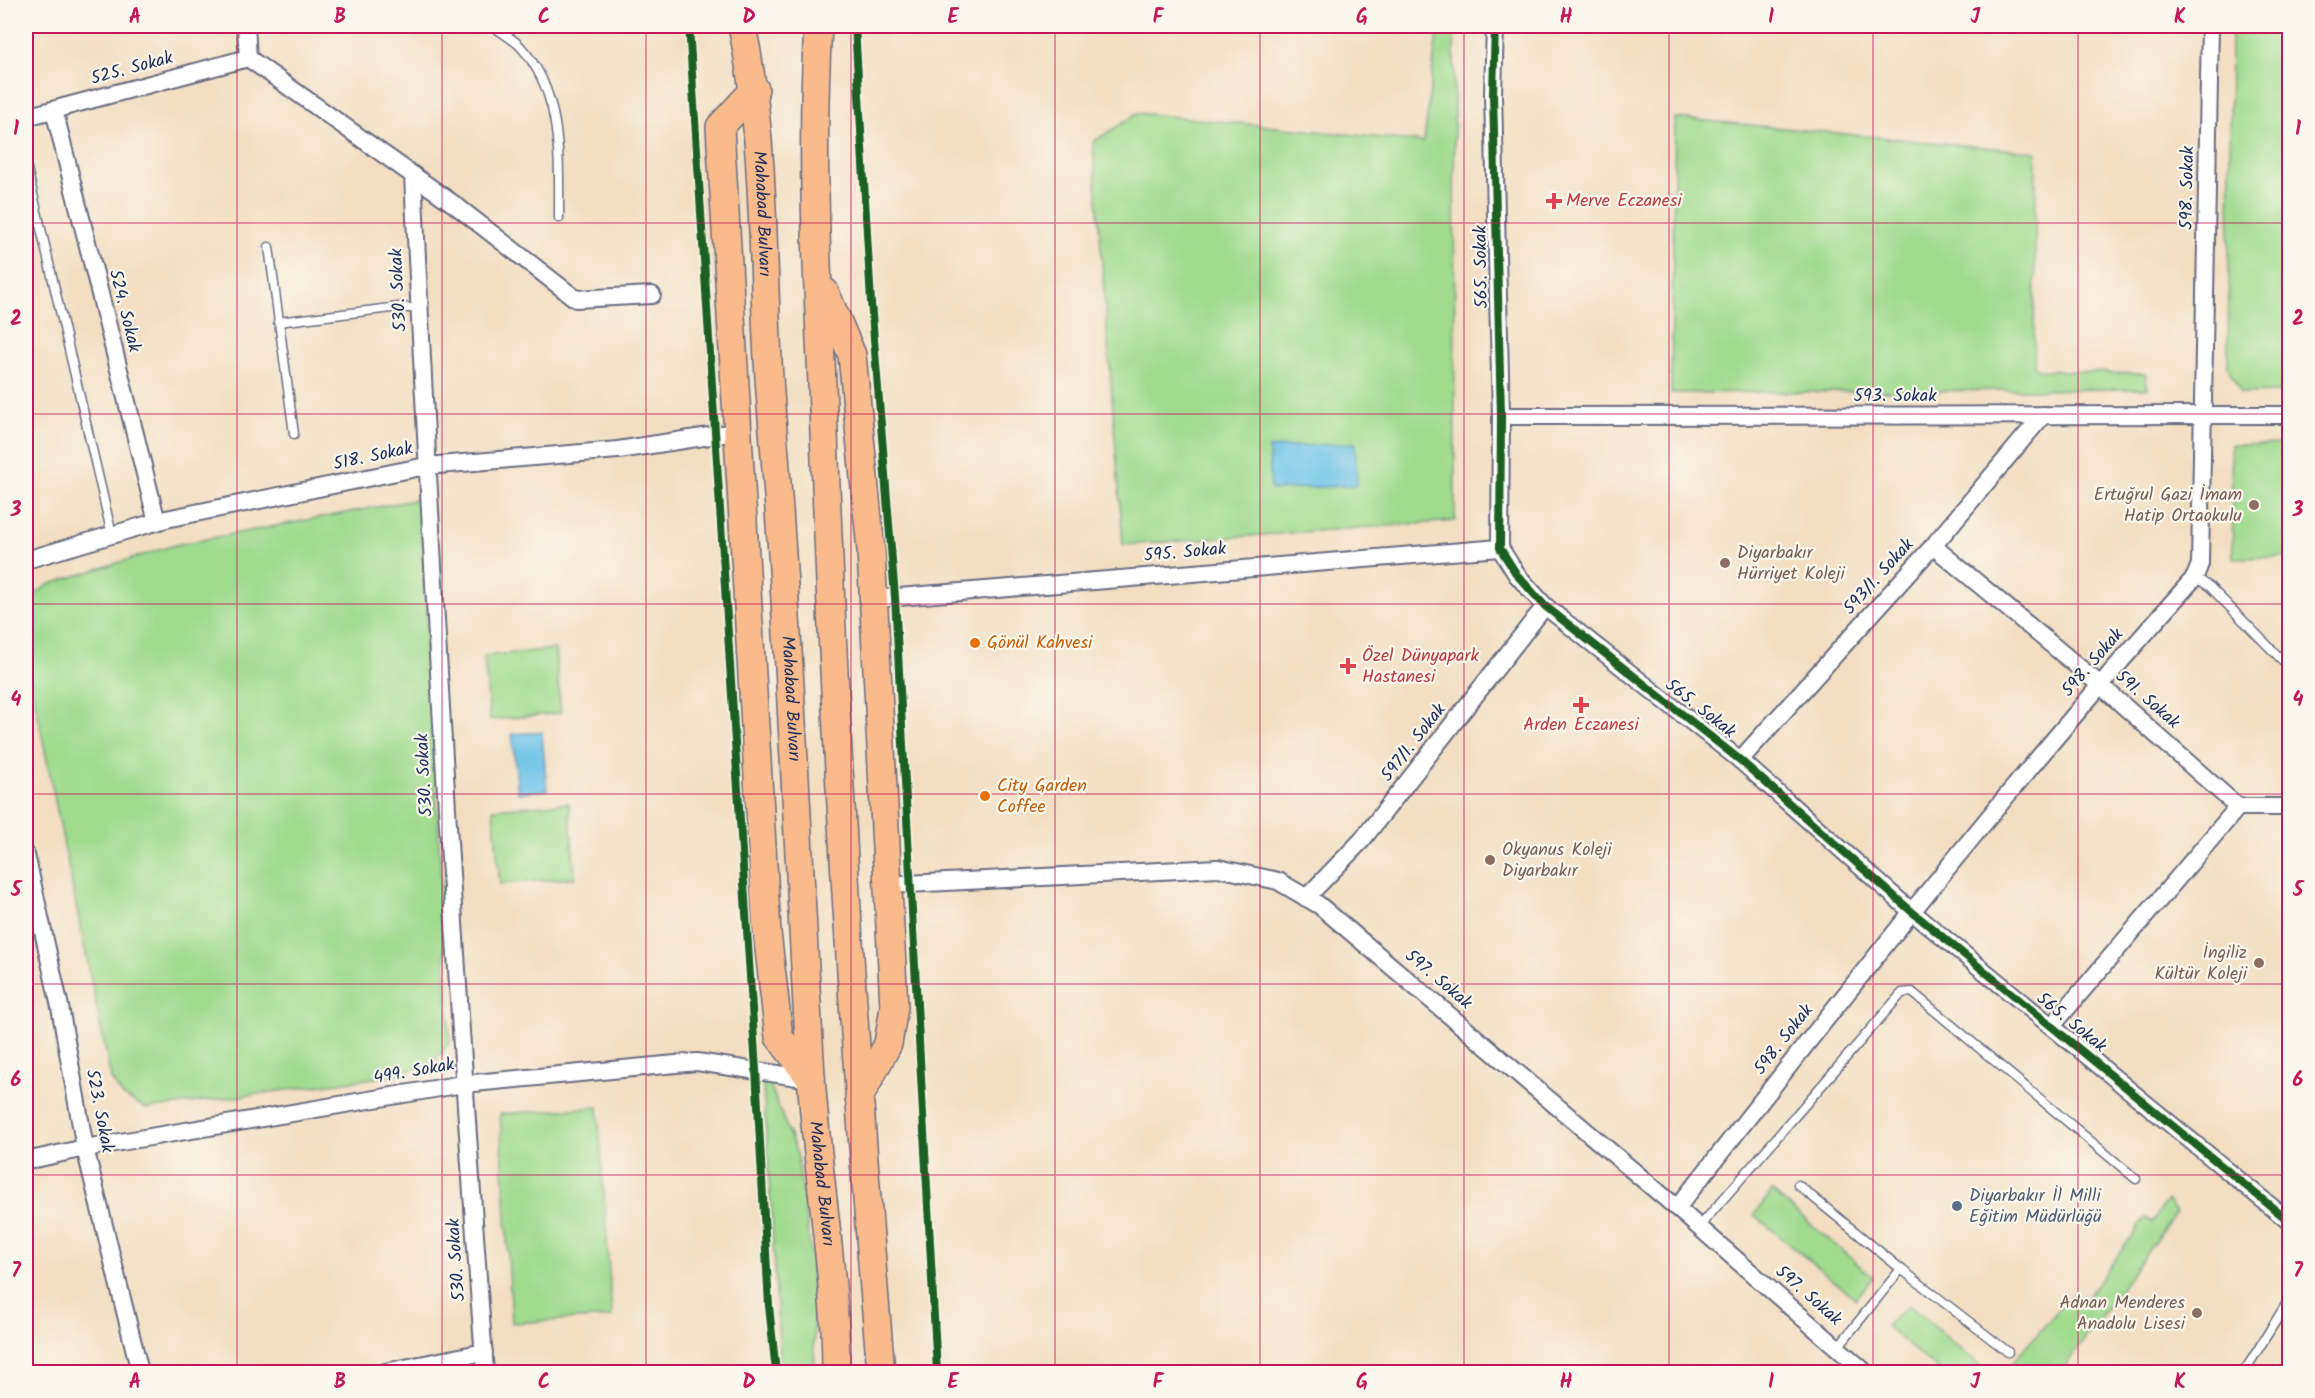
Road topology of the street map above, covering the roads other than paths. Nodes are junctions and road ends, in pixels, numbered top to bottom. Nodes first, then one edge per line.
1 (246, 26) edge
2 (493, 26) edge
3 (742, 26) edge
4 (818, 26) edge
5 (1495, 26) edge
6 (2210, 26) edge
7 (248, 58) junction
8 (754, 89) junction
9 (54, 110) junction
10 (26, 117) edge
11 (26, 164) edge
12 (413, 175) junction
13 (559, 218) dead end
14 (269, 248) dead end
15 (819, 278) junction
16 (652, 295) dead end
17 (419, 309) junction
18 (278, 322) junction
19 (2043, 415) junction
20 (2289, 415) edge
21 (1501, 416) junction
22 (2204, 416) junction
23 (736, 432) junction
24 (294, 434) dead end
25 (426, 466) junction
26 (157, 522) junction
27 (112, 535) junction
28 (1933, 546) junction
29 (1500, 548) junction
30 (26, 560) edge
31 (2195, 577) junction
32 (874, 599) junction
33 (1545, 606) junction
34 (2287, 674) dead end
35 (2099, 684) junction
36 (1740, 760) junction
37 (2238, 807) junction
38 (2289, 807) edge
39 (26, 855) edge
40 (28, 880) edge
41 (887, 885) junction
42 (1306, 898) junction
43 (1911, 911) junction
44 (2052, 1026) junction
45 (812, 1079) junction
46 (462, 1084) junction
47 (859, 1098) junction
48 (85, 1148) junction
49 (26, 1161) edge
50 (2136, 1179) dead end
51 (1798, 1185) dead end
52 (1677, 1208) junction
53 (2289, 1222) edge
54 (1699, 1227) junction
55 (1900, 1269) junction
56 (2289, 1298) edge
57 (1837, 1347) junction
58 (484, 1352) junction
59 (2008, 1352) dead end
60 (140, 1372) edge
61 (385, 1372) edge
62 (485, 1372) edge
63 (836, 1372) edge
64 (880, 1372) edge
65 (1865, 1372) edge
66 (2244, 1372) edge

1 - 7 street
2 - 13 lane
3 - 8 main road, Mahabad Bulvarı
4 - 15 main road
5 - 21 street, 565. Sokak
6 - 22 street, 598. Sokak
7 - 9 street, 525. Sokak
7 - 12 street
8 - 23 main road
8 - 45 main road, Mahabad Bulvarı
9 - 10 street, 525. Sokak
9 - 26 street, 524. Sokak
11 - 27 lane
12 - 16 street
12 - 17 street, 530. Sokak
14 - 18 lane
15 - 32 main road
15 - 47 main road
17 - 18 lane
17 - 25 street, 530. Sokak
18 - 24 lane
19 - 21 street, 593. Sokak
19 - 22 street, 593. Sokak
19 - 28 street, 593/1. Sokak
20 - 22 street, 593. Sokak
21 - 29 street, 565. Sokak
22 - 31 street, 598. Sokak
23 - 25 street, 518. Sokak
23 - 45 main road
25 - 26 street, 518. Sokak
25 - 46 street, 530. Sokak
26 - 27 street, 518. Sokak
27 - 30 street, 518. Sokak
28 - 35 street, 591. Sokak
28 - 36 street, 593/1. Sokak
29 - 32 street, 595. Sokak
29 - 33 street, 565. Sokak
31 - 34 lane
31 - 35 street, 598. Sokak
32 - 41 main road
33 - 36 street, 565. Sokak
33 - 42 street, 597/1. Sokak
35 - 37 street, 591. Sokak
35 - 43 street, 598. Sokak
36 - 43 street, 565. Sokak
37 - 38 street
37 - 44 street
39 - 40 street, 523. Sokak
40 - 48 street, 523. Sokak
41 - 42 street, 597. Sokak
41 - 47 main road
42 - 52 street, 597. Sokak
43 - 44 street, 565. Sokak
43 - 52 street, 598. Sokak
44 - 53 street, 565. Sokak
45 - 46 street, 499. Sokak
45 - 63 main road, Mahabad Bulvarı
46 - 48 street, 499. Sokak
46 - 58 street, 530. Sokak
47 - 64 main road
48 - 49 street, 499. Sokak
48 - 60 street, 523. Sokak
50 - 54 lane
51 - 55 lane
52 - 54 street, 597. Sokak
54 - 57 street, 597. Sokak
55 - 57 lane
55 - 59 lane
56 - 66 lane
57 - 65 street, 597. Sokak
58 - 61 street
58 - 62 street, 530. Sokak

